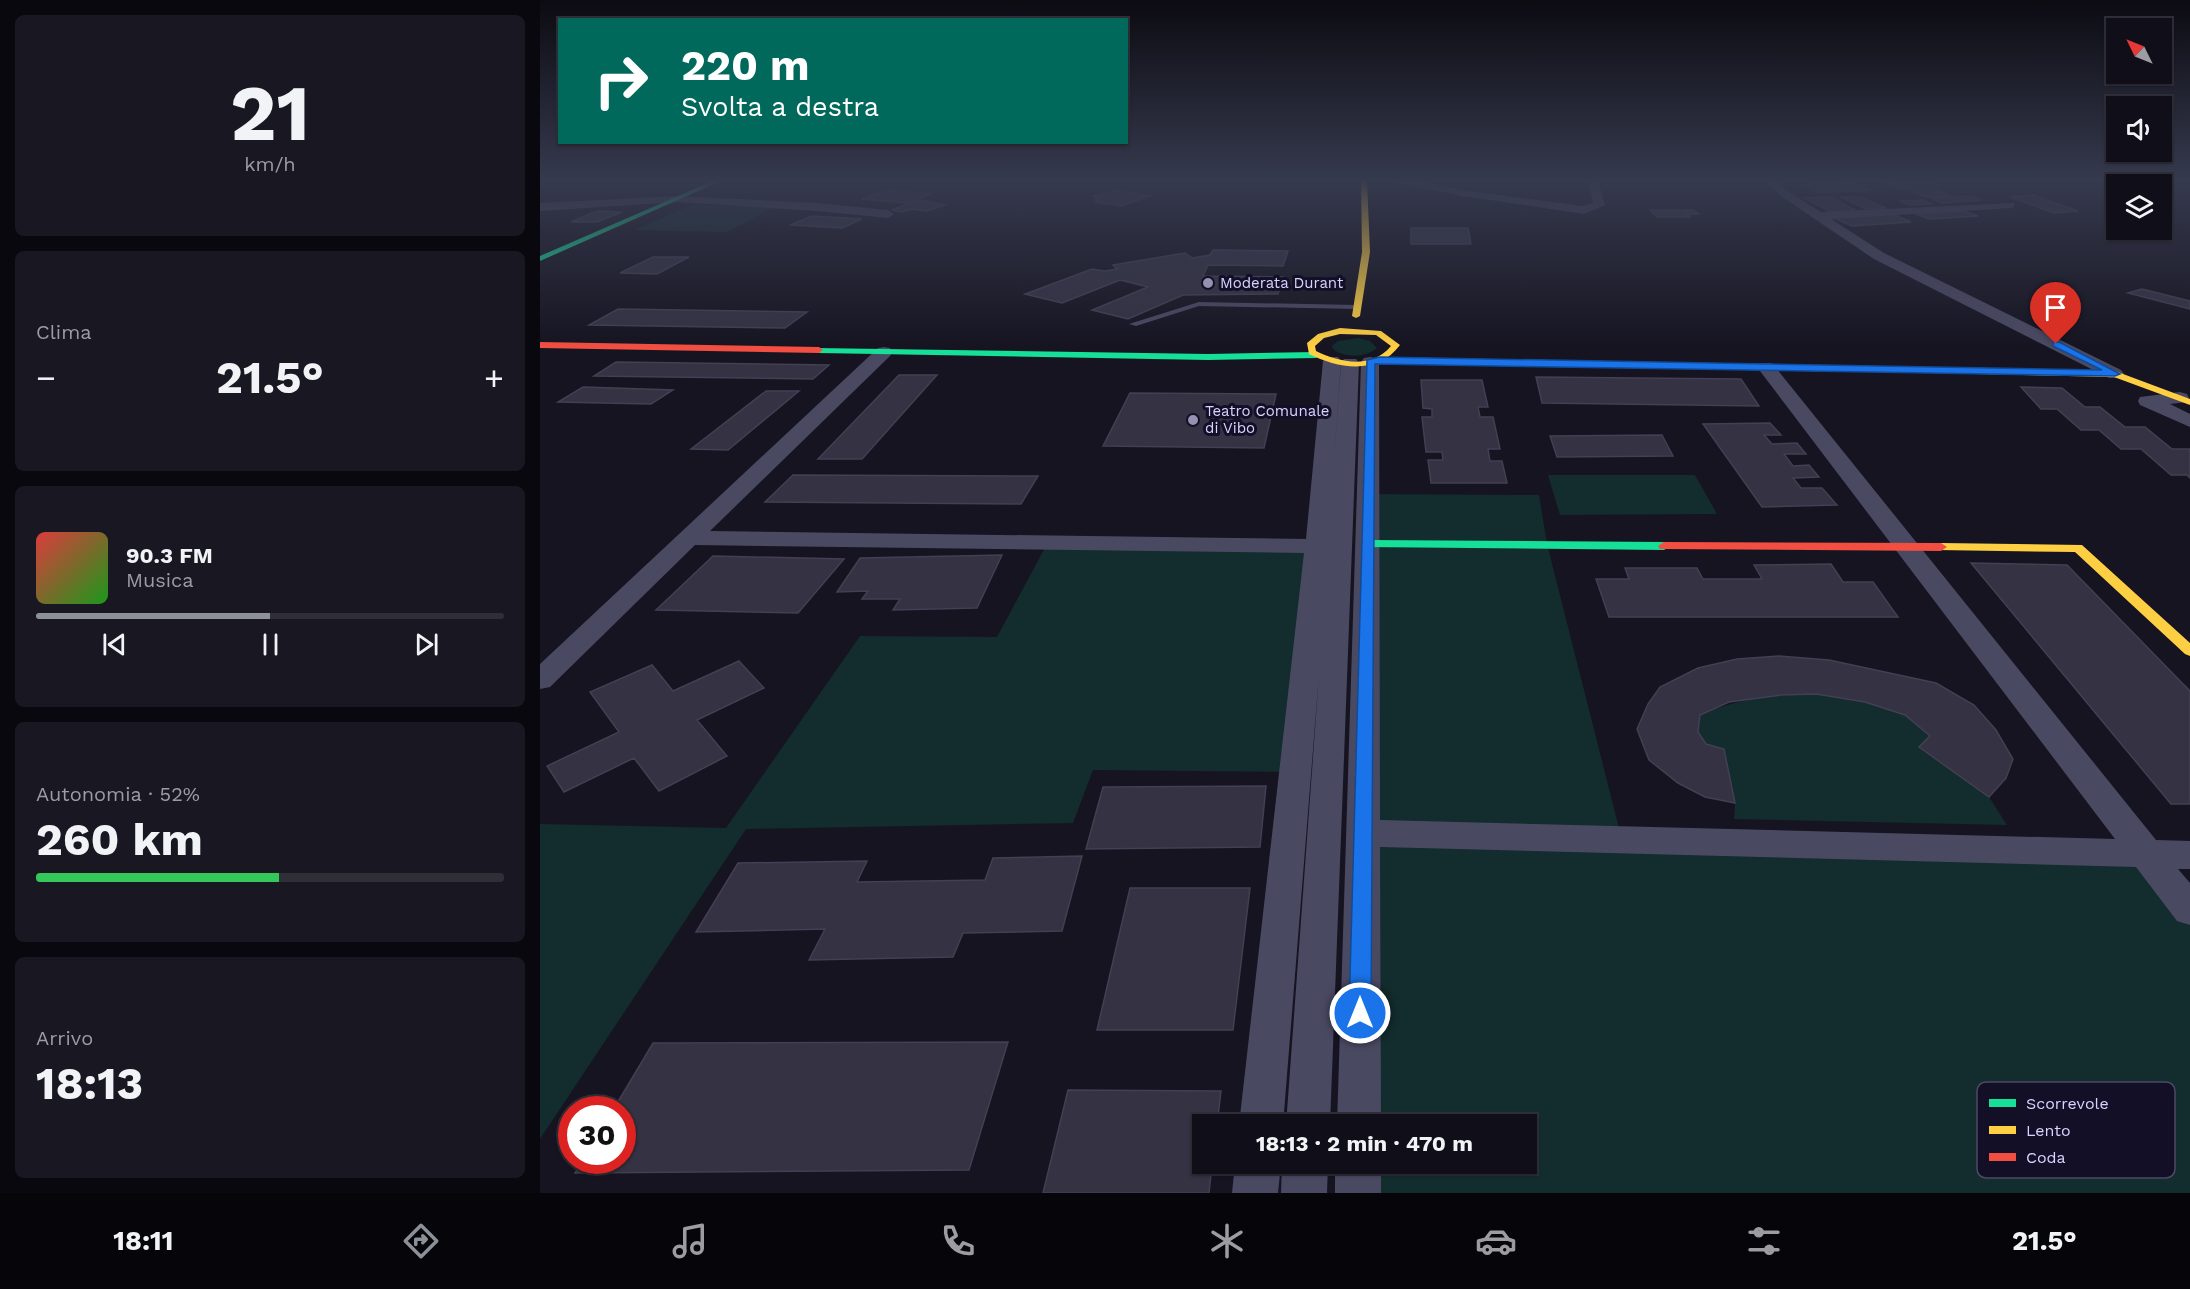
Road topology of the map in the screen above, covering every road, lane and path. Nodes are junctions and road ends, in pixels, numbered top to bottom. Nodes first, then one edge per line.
1 (594, 236) edge
2 (1366, 236) edge
3 (1848, 236) edge
4 (540, 259) edge
5 (1357, 311) junction
6 (1132, 324) dead end
7 (1375, 333) junction
8 (1392, 340) junction
9 (540, 345) edge
10 (884, 352) junction
11 (1342, 353) junction
12 (1487, 361) junction
13 (1766, 367) junction
14 (2115, 374) junction
15 (2185, 400) edge
16 (2190, 421) edge
17 (689, 538) junction
18 (1368, 543) junction
19 (1317, 546) junction
20 (1906, 547) junction
21 (2190, 651) edge
22 (540, 680) edge
23 (1362, 833) junction
24 (2145, 853) junction
25 (2190, 855) edge
26 (2190, 910) edge
27 (1262, 1114) edge
28 (1308, 1114) edge
29 (1359, 1114) edge
30 (1257, 1174) edge
31 (1305, 1174) edge
32 (1358, 1174) edge
33 (1255, 1193) edge
34 (1304, 1193) edge
35 (1358, 1193) edge

1 - 4 main road
2 - 5 main road
3 - 14 street
5 - 6 lane
5 - 7 main road
5 - 11 main road
7 - 8 main road
7 - 11 main road
8 - 11 main road
8 - 12 main road
9 - 10 main road
10 - 11 main road
10 - 17 street
11 - 12 main road
11 - 18 street
11 - 19 street
11 - 28 street
12 - 13 main road
13 - 14 main road
13 - 20 street
14 - 15 main road
15 - 16 street
17 - 19 street
17 - 22 street
18 - 20 main road
18 - 23 street
19 - 27 street
20 - 21 main road
20 - 24 street
23 - 24 street
23 - 29 street
24 - 25 street
24 - 26 street
30 - 33 street
31 - 34 street
32 - 35 street

